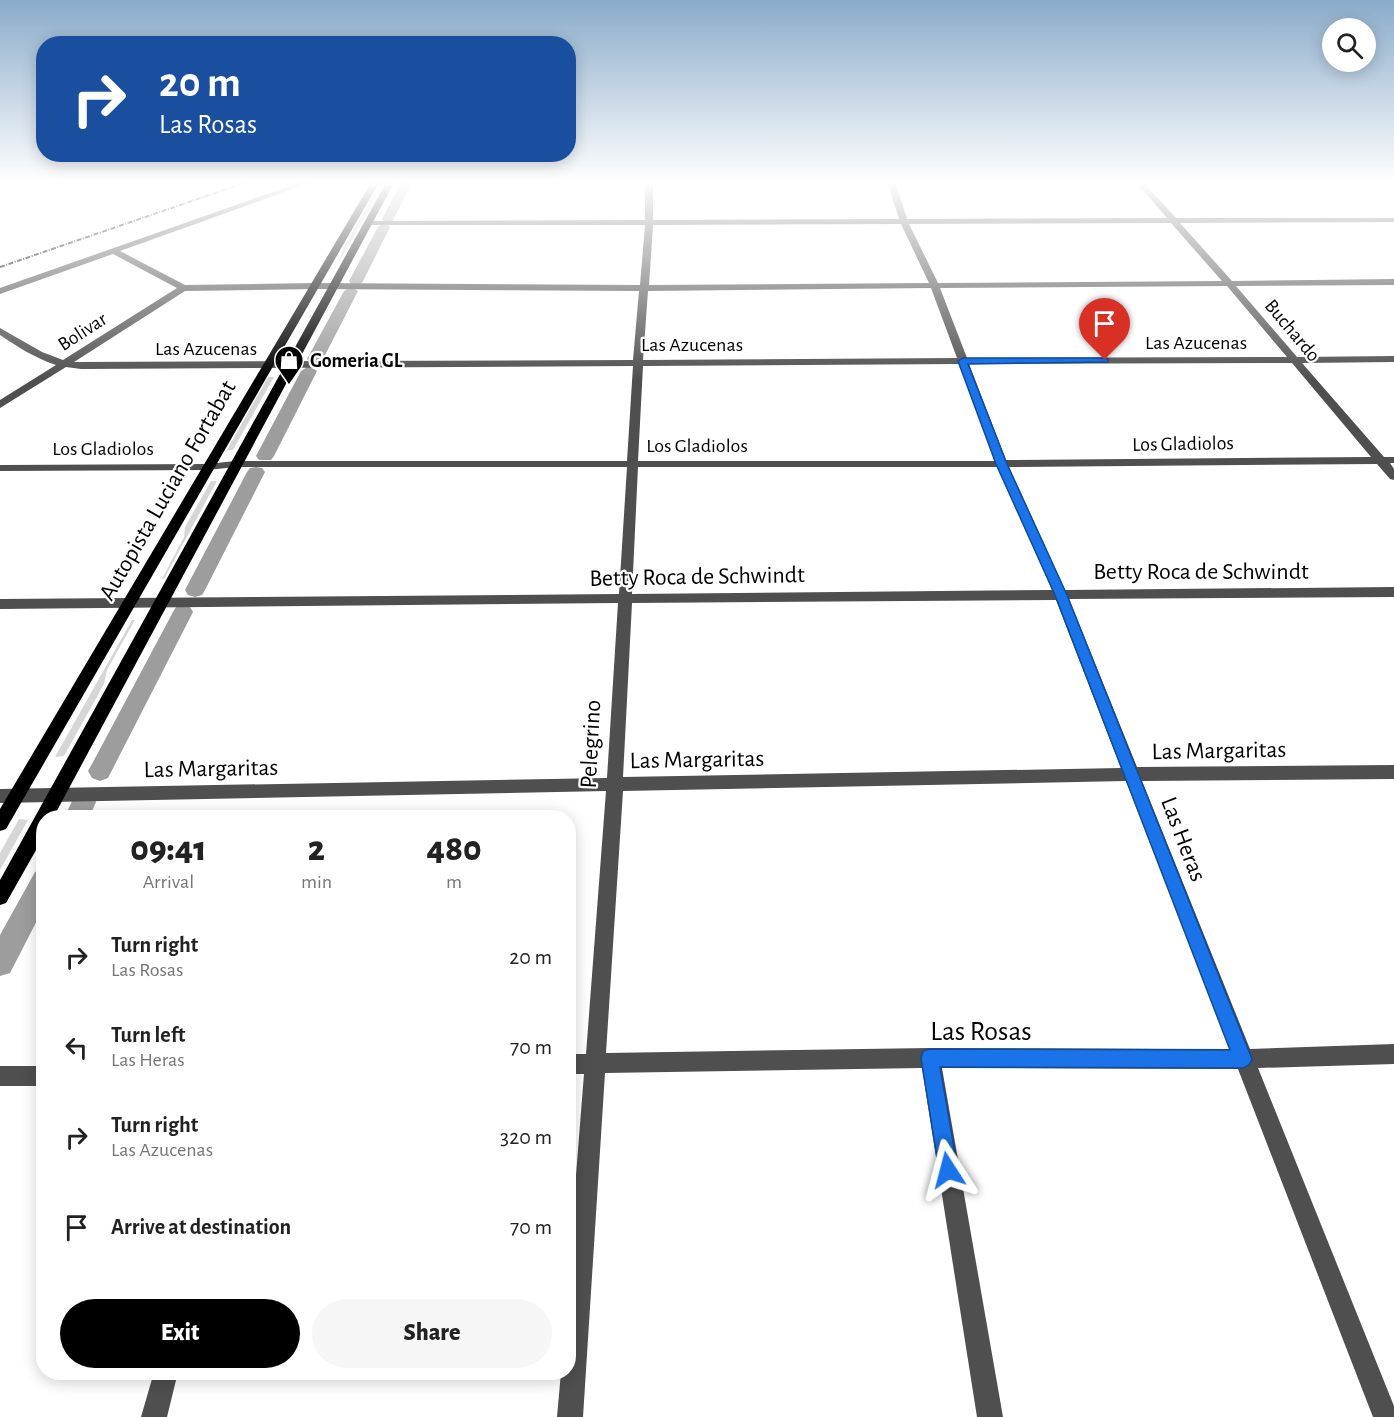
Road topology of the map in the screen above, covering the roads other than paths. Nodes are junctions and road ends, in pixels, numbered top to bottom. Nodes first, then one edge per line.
1 (124, 247) edge
2 (337, 247) edge
3 (355, 247) edge
4 (648, 247) edge
5 (916, 247) edge
6 (1197, 247) edge
7 (113, 251) junction
8 (1394, 282) edge
9 (1229, 283) junction
10 (934, 285) junction
11 (314, 286) junction
12 (333, 286) junction
13 (183, 288) junction
14 (645, 288) junction
15 (0, 291) edge
16 (0, 331) edge
17 (1394, 359) edge
18 (1294, 360) junction
19 (963, 361) junction
20 (638, 363) junction
21 (62, 365) junction
22 (291, 365) junction
23 (267, 366) junction
24 (0, 405) edge
25 (1380, 460) junction
26 (1394, 460) edge
27 (235, 464) junction
28 (1002, 464) junction
29 (634, 465) junction
30 (208, 467) junction
31 (0, 468) edge
32 (1394, 476) edge
33 (1394, 592) edge
34 (1061, 595) junction
35 (625, 600) junction
36 (131, 601) junction
37 (162, 601) junction
38 (0, 604) edge
39 (1394, 772) edge
40 (1133, 774) junction
41 (615, 784) junction
42 (57, 795) junction
43 (8, 796) edge
44 (49, 810) edge
45 (0, 824) edge
46 (36, 832) edge
47 (0, 897) edge
48 (1394, 1054) edge
49 (930, 1058) junction
50 (1243, 1059) junction
51 (576, 1064) edge
52 (594, 1064) junction
53 (36, 1076) edge
54 (0, 1077) edge
55 (576, 1329) edge
56 (164, 1380) edge
57 (573, 1380) edge
58 (154, 1417) edge
59 (570, 1417) edge
60 (990, 1417) edge
61 (1386, 1417) edge

1 - 7 street
2 - 11 main road, Autopista Luciano Fortabat
3 - 12 main road, Autopista Luciano Fortabat
4 - 14 street, Pelegrino
5 - 10 street, Las Heras
6 - 9 street, Buchardo
7 - 13 street
7 - 15 street
8 - 9 street
9 - 10 street
9 - 18 street, Buchardo
10 - 14 street
10 - 19 street, Las Heras
11 - 12 street
11 - 13 street
11 - 23 main road, Autopista Luciano Fortabat
12 - 14 street
12 - 22 main road, Autopista Luciano Fortabat
13 - 21 street, Bolivar
14 - 20 street, Pelegrino
16 - 21 street, Las Azucenas
17 - 18 street, Las Azucenas
18 - 19 street, Las Azucenas
18 - 25 street, Buchardo
19 - 20 street, Las Azucenas
19 - 28 street, Las Heras
20 - 22 street, Las Azucenas
20 - 29 street, Pelegrino
21 - 23 street, Las Azucenas
21 - 24 street, Bolivar
22 - 23 street, Las Azucenas
22 - 27 main road, Autopista Luciano Fortabat
23 - 30 main road, Autopista Luciano Fortabat
25 - 26 street, Los Gladiolos
25 - 28 street, Los Gladiolos
25 - 32 street, Buchardo
27 - 29 street, Los Gladiolos
27 - 30 street, Los Gladiolos
27 - 37 main road, Autopista Luciano Fortabat
28 - 29 street, Los Gladiolos
28 - 34 street, Las Heras
29 - 35 street, Pelegrino
30 - 31 street, Los Gladiolos
30 - 36 main road, Autopista Luciano Fortabat
33 - 34 street, Betty Roca de Schwindt
34 - 35 street, Betty Roca de Schwindt
34 - 40 street, Las Heras
35 - 37 street, Betty Roca de Schwindt
35 - 41 street, Pelegrino
36 - 37 street, Betty Roca de Schwindt
36 - 38 street, Betty Roca de Schwindt
36 - 43 main road, Autopista Luciano Fortabat
37 - 42 main road, Autopista Luciano Fortabat
39 - 40 street, Las Margaritas
40 - 41 street, Las Margaritas
40 - 50 street, Las Heras
41 - 42 street, Las Margaritas
41 - 52 street, Pelegrino
42 - 43 street, Las Margaritas
42 - 44 main road, Autopista Luciano Fortabat
43 - 45 main road, Autopista Luciano Fortabat
46 - 47 main road, Autopista Luciano Fortabat
48 - 50 street, Las Rosas
49 - 50 street, Las Rosas
49 - 52 street, Las Rosas
49 - 60 street
50 - 61 street, Las Heras
51 - 52 street, Las Rosas
52 - 55 street, Pelegrino
53 - 54 street
56 - 58 street
57 - 59 street, Pelegrino

